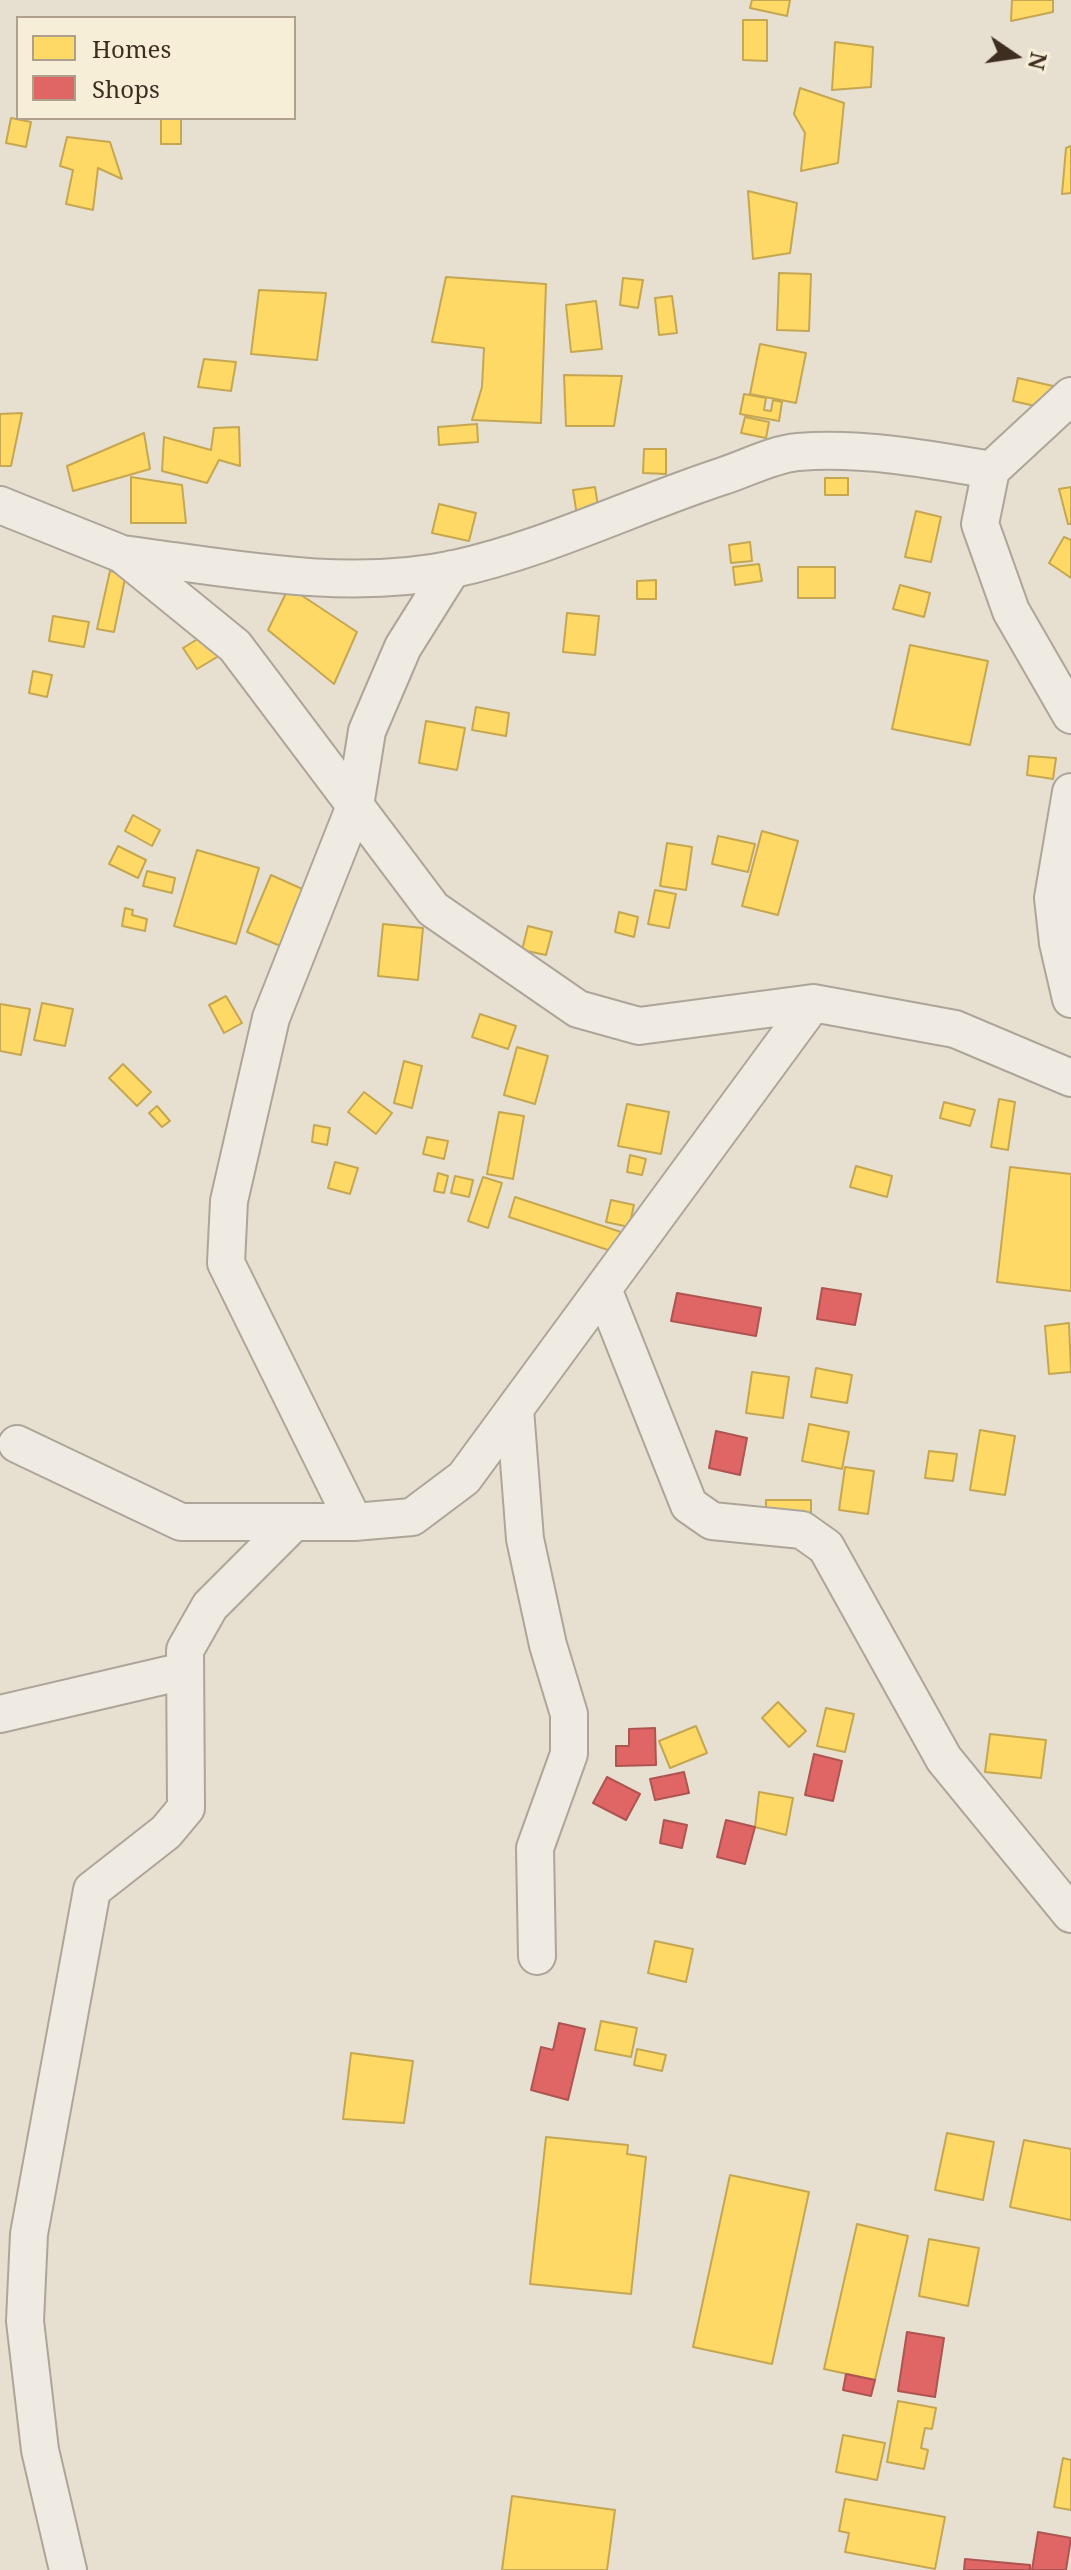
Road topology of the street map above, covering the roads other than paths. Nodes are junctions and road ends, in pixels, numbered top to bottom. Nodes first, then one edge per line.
1 (1071, 396) edge
2 (991, 470) junction
3 (0, 505) edge
4 (122, 554) junction
5 (452, 569) junction
6 (1071, 715) edge
7 (1071, 792) edge
8 (355, 806) junction
9 (1071, 999) edge
10 (813, 1003) junction
11 (1071, 1078) edge
12 (603, 1289) junction
13 (515, 1409) junction
14 (17, 1444) dead end
15 (294, 1522) junction
16 (354, 1522) junction
17 (184, 1671) junction
18 (0, 1714) edge
19 (1071, 1914) edge
20 (537, 1956) dead end
21 (68, 2570) edge

1 - 2 street
2 - 5 street
2 - 6 street
3 - 4 street
4 - 5 street
4 - 8 street
5 - 8 street
7 - 9 street
8 - 10 street
8 - 16 street
10 - 11 street
10 - 12 street
12 - 13 street
12 - 19 street
13 - 16 street
13 - 20 street
14 - 15 street
15 - 16 street
15 - 17 street
17 - 18 street
17 - 21 street

